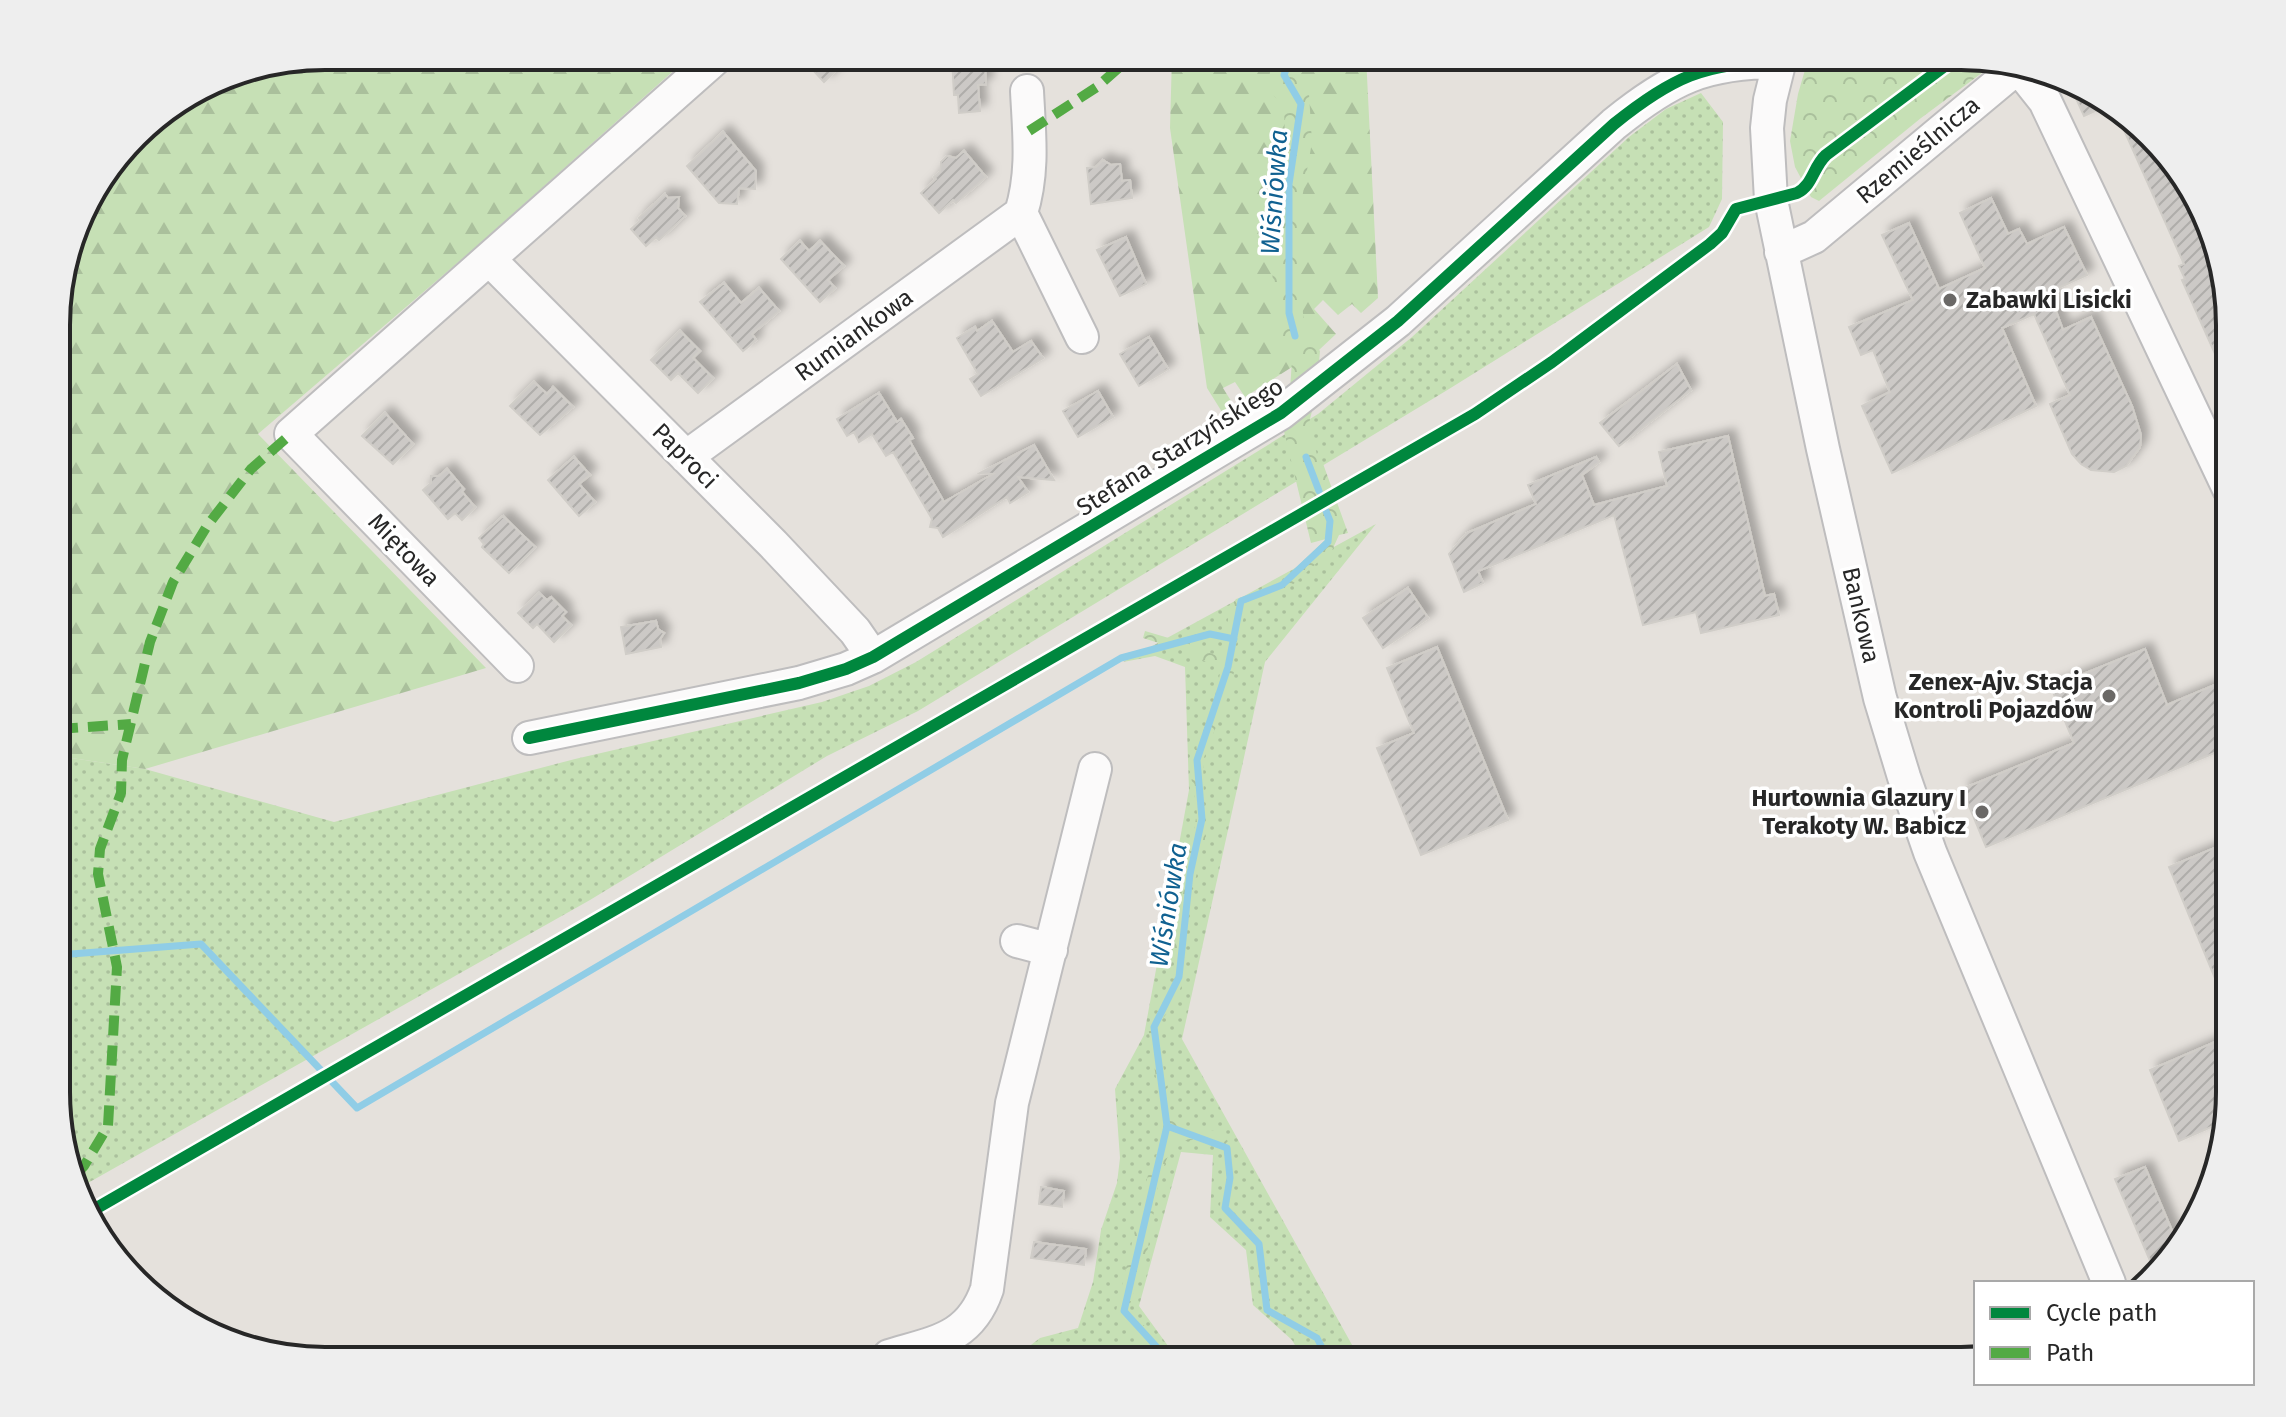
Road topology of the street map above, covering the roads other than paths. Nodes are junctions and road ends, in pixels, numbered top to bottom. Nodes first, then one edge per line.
1 (702, 70) edge
2 (1709, 70) edge
3 (1777, 70) edge
4 (2008, 75) edge
5 (2028, 79) edge
6 (1027, 91) dead end
7 (1021, 213) junction
8 (1781, 252) junction
9 (490, 260) junction
10 (1082, 337) dead end
11 (686, 457) junction
12 (2215, 459) edge
13 (873, 657) junction
14 (517, 666) dead end
15 (529, 738) dead end
16 (1095, 769) dead end
17 (1017, 941) dead end
18 (1051, 950) junction
19 (2108, 1281) edge
20 (917, 1347) edge

1 - 9 street
2 - 13 street, Stefana Starzyńskiego
3 - 8 street, Bankowa
4 - 8 street, Rzemieślnicza
5 - 12 street, Rzemieślnicza
6 - 7 street
7 - 10 street
7 - 11 street, Rumiankowa
8 - 19 street, Bankowa
9 - 11 street, Paproci
9 - 14 street, Miętowa
11 - 13 street, Paproci
13 - 15 street, Stefana Starzyńskiego
16 - 18 street
17 - 18 street
18 - 20 street

